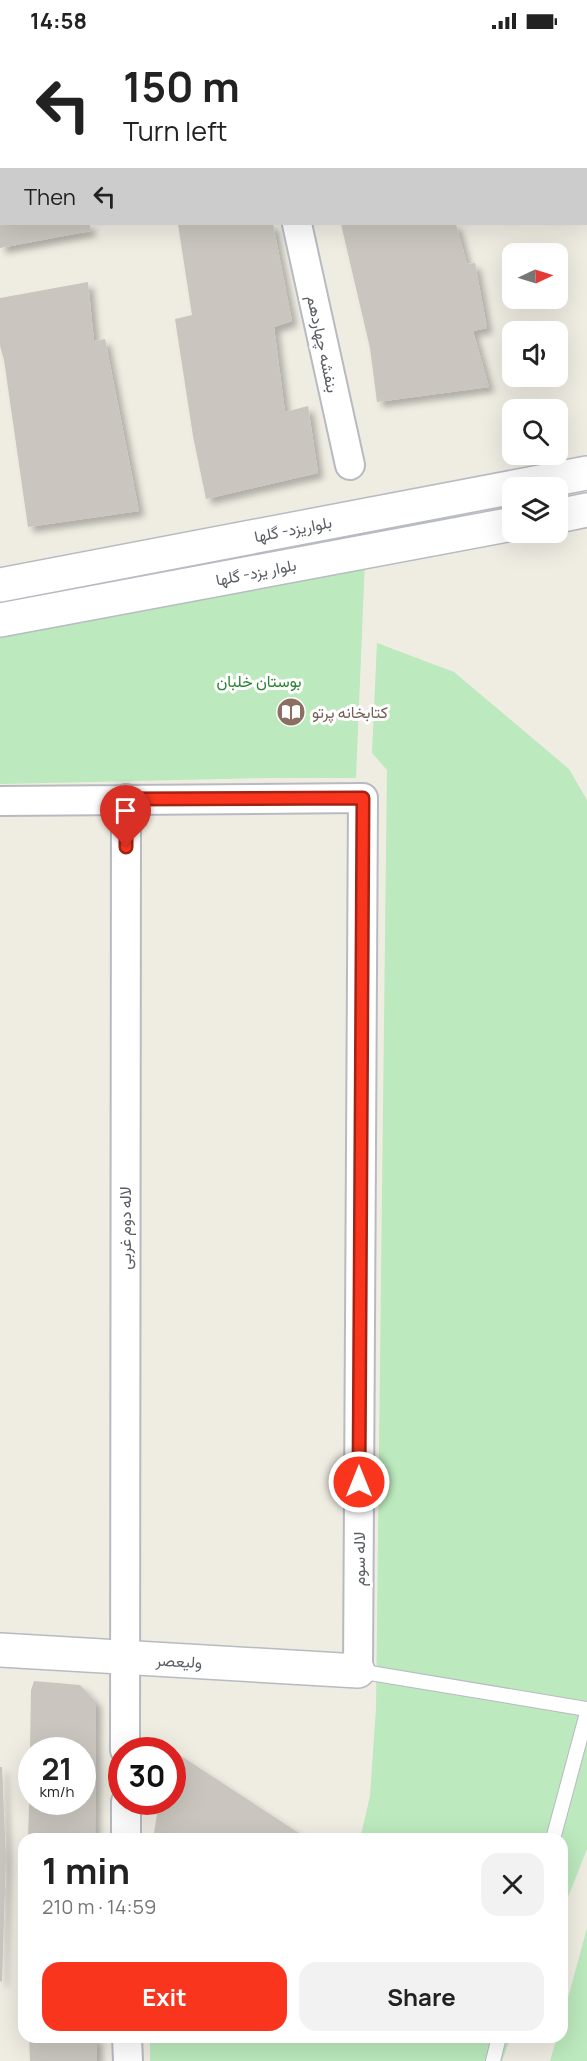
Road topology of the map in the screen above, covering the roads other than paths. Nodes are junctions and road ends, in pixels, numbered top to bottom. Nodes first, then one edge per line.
1 (297, 225) edge
2 (350, 465) dead end
3 (587, 473) edge
4 (587, 510) edge
5 (568, 514) edge
6 (502, 526) edge
7 (0, 585) edge
8 (0, 620) edge
9 (126, 799) junction
10 (0, 801) edge
11 (0, 1650) edge
12 (125, 1658) junction
13 (358, 1671) junction
14 (587, 1711) edge
15 (125, 1737) edge
16 (126, 1815) edge
17 (126, 1833) edge
18 (555, 1833) edge
19 (127, 2043) edge
20 (498, 2043) edge
21 (128, 2061) edge
22 (493, 2061) edge

1 - 2 street, بنفشه چهاردهم
3 - 7 main road, بلواریزد- گلها
4 - 5 main road
6 - 8 main road, بلوار یزد- گلها
9 - 10 street
9 - 12 street, لاله دوم غربی
9 - 13 street, لاله سوم
11 - 12 main road, ولیعصر
12 - 13 main road, ولیعصر
12 - 15 street, لاله دوم غربی
13 - 14 lane
14 - 18 lane
16 - 17 street
19 - 21 street
20 - 22 lane

